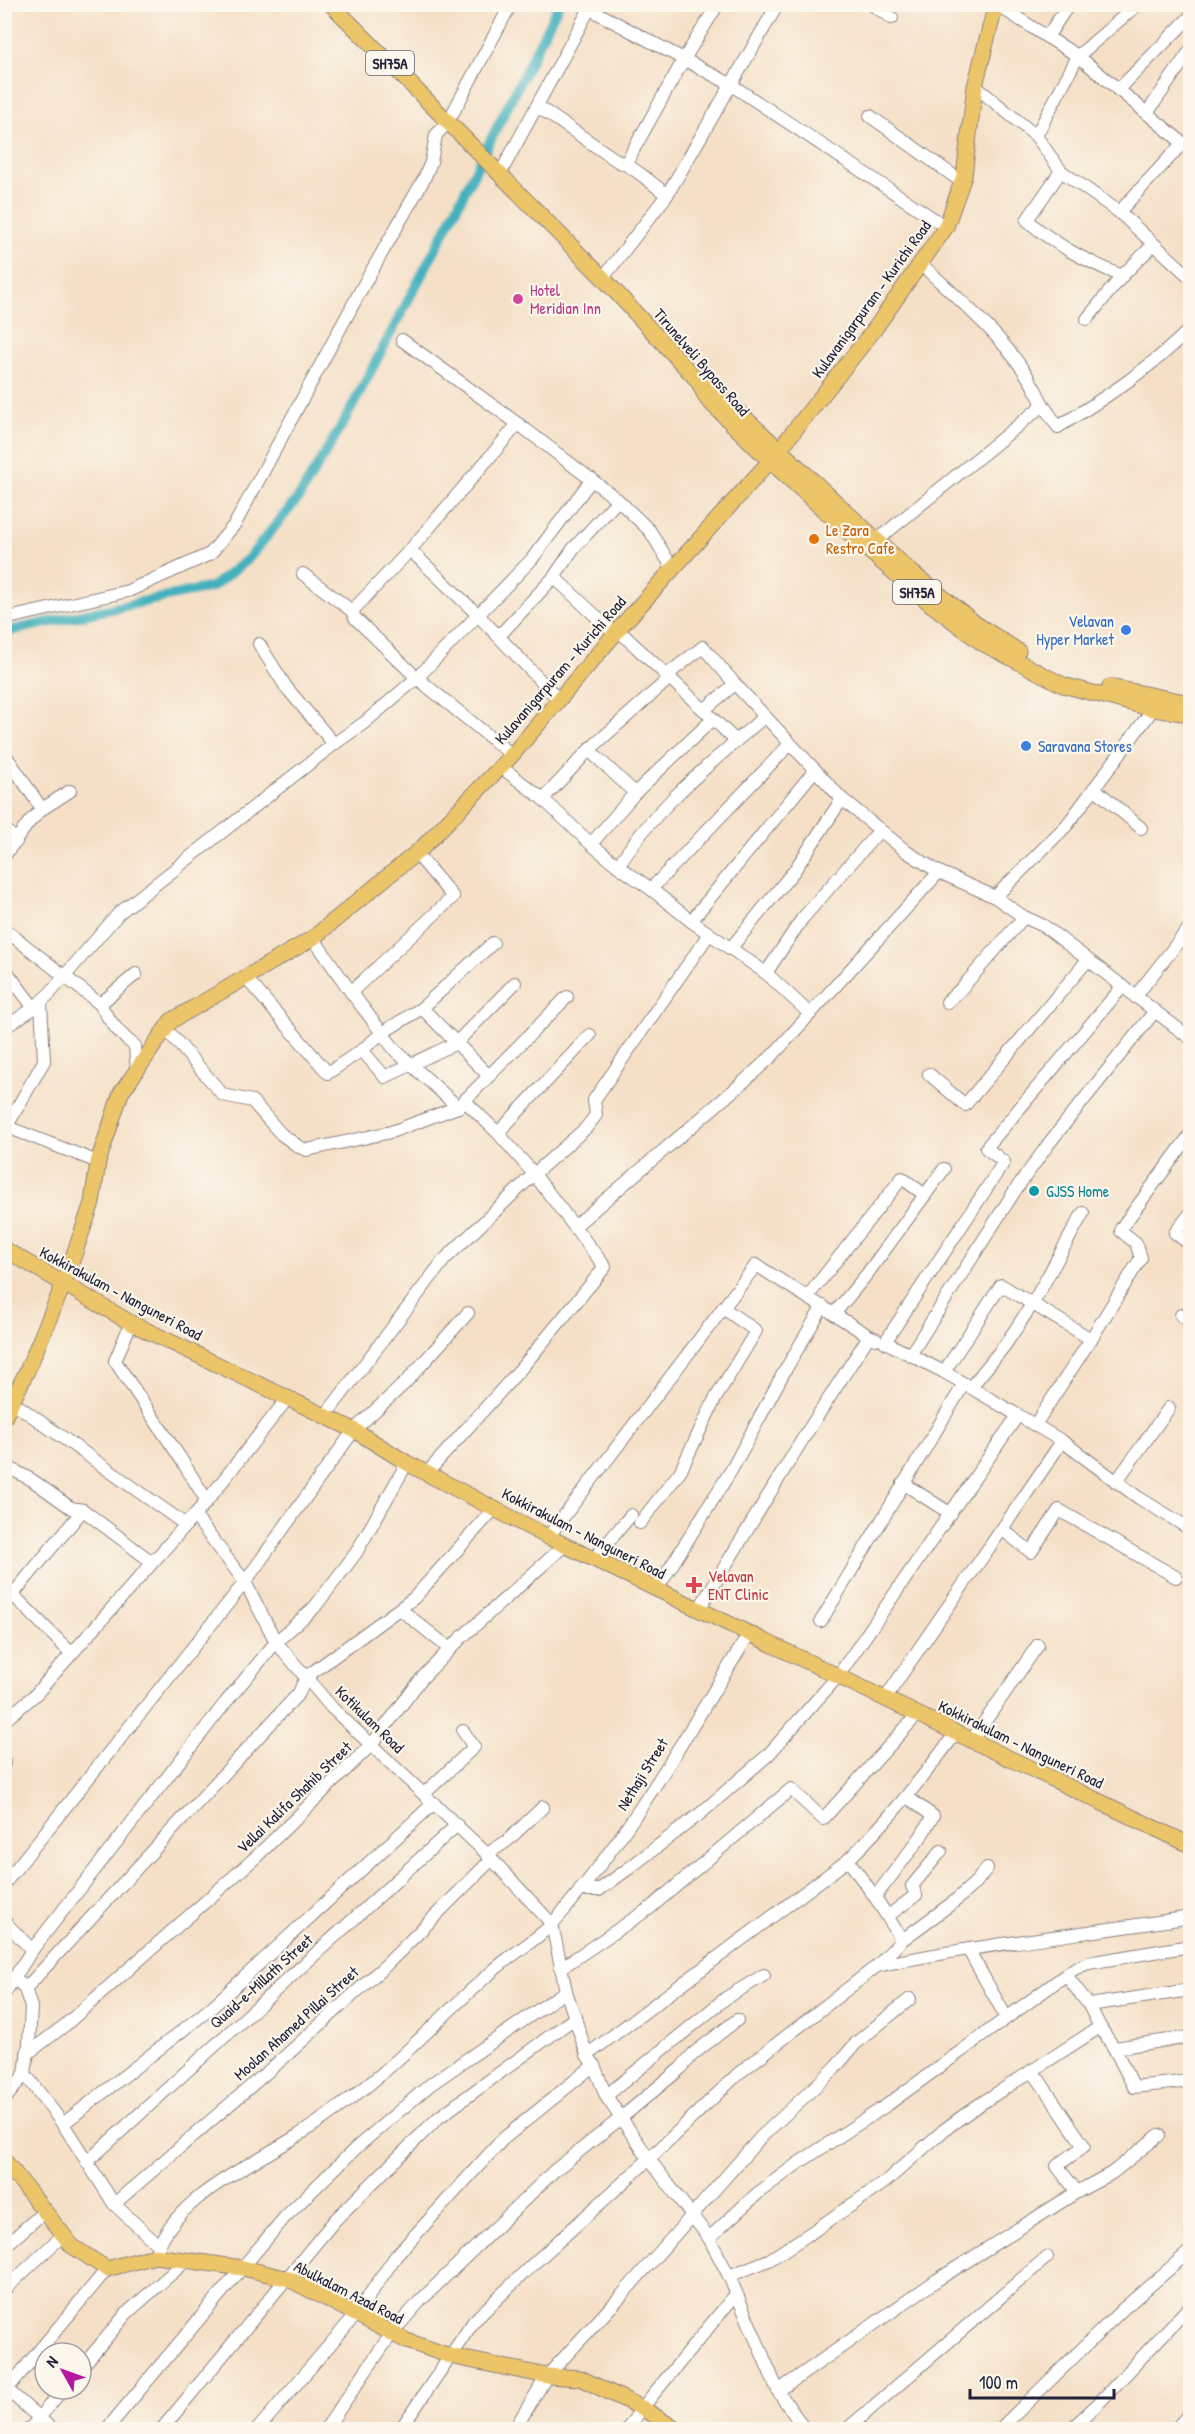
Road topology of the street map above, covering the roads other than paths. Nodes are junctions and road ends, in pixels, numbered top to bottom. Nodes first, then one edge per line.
1 (331, 4) edge
2 (511, 4) edge
3 (718, 4) edge
4 (778, 4) edge
5 (871, 4) edge
6 (996, 4) edge
7 (1069, 4) edge
8 (1138, 4) edge
9 (591, 7) edge
10 (1191, 17) edge
11 (892, 18) dead end
12 (1047, 37) junction
13 (1191, 51) edge
14 (1078, 56) junction
15 (684, 59) junction
16 (730, 84) junction
17 (975, 86) junction
18 (1118, 90) junction
19 (537, 106) junction
20 (1147, 113) junction
21 (870, 116) dead end
22 (448, 122) junction
23 (1036, 136) junction
24 (1188, 145) edge
25 (626, 163) junction
26 (1061, 171) junction
27 (500, 174) junction
28 (962, 182) junction
29 (667, 195) junction
30 (1119, 212) junction
31 (946, 227) junction
32 (1153, 244) junction
33 (922, 264) junction
34 (1122, 276) junction
35 (1191, 277) edge
36 (603, 278) junction
37 (1087, 320) dead end
38 (1191, 329) edge
39 (402, 340) dead end
40 (1043, 405) junction
41 (518, 424) junction
42 (774, 456) junction
43 (592, 479) junction
44 (618, 500) junction
45 (876, 541) junction
46 (410, 550) junction
47 (673, 569) junction
48 (303, 574) dead end
49 (554, 577) junction
50 (352, 611) junction
51 (477, 614) junction
52 (4, 618) edge
53 (617, 632) junction
54 (499, 636) junction
55 (259, 644) dead end
56 (669, 676) junction
57 (417, 678) junction
58 (735, 684) junction
59 (559, 700) junction
60 (1191, 703) edge
61 (1153, 709) junction
62 (708, 714) junction
63 (1191, 714) edge
64 (764, 717) junction
65 (736, 741) junction
66 (334, 744) junction
67 (789, 744) junction
68 (589, 750) junction
69 (4, 753) edge
70 (512, 755) junction
71 (501, 767) junction
72 (815, 770) junction
73 (1094, 788) junction
74 (70, 791) dead end
75 (635, 793) junction
76 (543, 799) junction
77 (842, 799) junction
78 (42, 809) junction
79 (4, 827) edge
80 (1141, 828) dead end
81 (880, 830) junction
82 (16, 842) junction
83 (591, 844) junction
84 (416, 853) junction
85 (4, 856) edge
86 (618, 866) junction
87 (939, 872) junction
88 (651, 889) junction
89 (995, 897) junction
90 (1024, 917) junction
91 (691, 921) junction
92 (1190, 927) edge
93 (4, 929) edge
94 (709, 934) junction
95 (313, 938) junction
96 (493, 943) dead end
97 (730, 949) junction
98 (1087, 961) junction
99 (4, 968) edge
100 (766, 973) junction
101 (136, 974) dead end
102 (65, 976) junction
103 (246, 978) junction
104 (515, 983) dead end
105 (1123, 986) junction
106 (351, 992) junction
107 (567, 997) dead end
108 (1135, 997) junction
109 (947, 1002) dead end
110 (100, 1004) junction
111 (37, 1005) junction
112 (422, 1008) junction
113 (1155, 1011) junction
114 (810, 1014) junction
115 (4, 1028) edge
116 (165, 1029) junction
117 (382, 1033) junction
118 (590, 1035) dead end
119 (1191, 1038) edge
120 (456, 1043) junction
121 (362, 1050) junction
122 (414, 1065) junction
123 (136, 1071) junction
124 (929, 1074) dead end
125 (489, 1076) junction
126 (462, 1104) junction
127 (6, 1129) edge
128 (498, 1133) junction
129 (1191, 1135) edge
130 (98, 1162) junction
131 (944, 1169) dead end
132 (534, 1174) junction
133 (925, 1196) junction
134 (1083, 1213) dead end
135 (1191, 1214) edge
136 (575, 1226) junction
137 (1191, 1244) edge
138 (4, 1249) edge
139 (64, 1283) junction
140 (808, 1296) junction
141 (1033, 1303) junction
142 (823, 1306) junction
143 (723, 1308) junction
144 (468, 1314) dead end
145 (834, 1314) junction
146 (131, 1323) junction
147 (869, 1336) junction
148 (1092, 1339) junction
149 (885, 1342) junction
150 (910, 1356) junction
151 (945, 1372) junction
152 (968, 1385) junction
153 (8, 1399) edge
154 (287, 1399) junction
155 (1168, 1408) dead end
156 (1018, 1415) junction
157 (325, 1416) junction
158 (4, 1418) edge
159 (1035, 1425) junction
160 (354, 1430) junction
161 (1062, 1441) junction
162 (407, 1463) junction
163 (4, 1466) edge
164 (427, 1473) junction
165 (1116, 1482) junction
166 (903, 1484) junction
167 (207, 1501) junction
168 (495, 1508) junction
169 (83, 1510) junction
170 (951, 1514) junction
171 (190, 1520) junction
172 (1191, 1529) edge
173 (1003, 1530) junction
174 (548, 1537) junction
175 (565, 1545) junction
176 (594, 1559) junction
177 (153, 1562) junction
178 (1176, 1576) dead end
179 (245, 1582) junction
180 (657, 1589) junction
181 (9, 1590) edge
182 (4, 1605) edge
183 (400, 1609) junction
184 (699, 1609) junction
185 (821, 1621) dead end
186 (749, 1634) junction
187 (276, 1642) junction
188 (1038, 1645) dead end
189 (450, 1649) junction
190 (71, 1653) junction
191 (838, 1676) junction
192 (306, 1677) junction
193 (885, 1699) junction
194 (918, 1714) junction
195 (4, 1721) edge
196 (463, 1731) dead end
197 (956, 1733) junction
198 (972, 1740) junction
199 (372, 1744) junction
200 (424, 1794) junction
201 (907, 1797) junction
202 (434, 1803) junction
203 (543, 1807) dead end
204 (457, 1825) junction
205 (1191, 1845) edge
206 (940, 1851) dead end
207 (490, 1856) junction
208 (848, 1860) junction
209 (987, 1868) dead end
210 (4, 1884) edge
211 (580, 1890) junction
212 (875, 1897) junction
213 (888, 1916) junction
214 (1191, 1917) edge
215 (4, 1921) edge
216 (552, 1924) junction
217 (902, 1940) junction
218 (1191, 1946) edge
219 (968, 1949) junction
220 (32, 1950) junction
221 (877, 1966) junction
222 (561, 1968) junction
223 (764, 1975) dead end
224 (1066, 1975) junction
225 (16, 1978) junction
226 (25, 1989) junction
227 (1191, 1990) edge
228 (566, 1991) junction
229 (4, 1994) edge
230 (910, 1999) dead end
231 (1089, 2005) junction
232 (576, 2017) junction
233 (1006, 2018) junction
234 (738, 2020) dead end
235 (1100, 2027) junction
236 (1191, 2037) edge
237 (1114, 2048) junction
238 (27, 2054) junction
239 (591, 2060) junction
240 (1032, 2070) junction
241 (25, 2074) junction
242 (1191, 2081) edge
243 (606, 2096) junction
244 (4, 2100) edge
245 (621, 2118) junction
246 (63, 2124) junction
247 (1159, 2135) dead end
248 (649, 2159) junction
249 (4, 2160) edge
250 (87, 2162) junction
251 (1077, 2192) junction
252 (114, 2204) junction
253 (45, 2211) junction
254 (692, 2215) junction
255 (63, 2235) junction
256 (709, 2238) junction
257 (4, 2247) edge
258 (156, 2250) junction
259 (1191, 2251) edge
260 (1047, 2257) dead end
261 (187, 2260) junction
262 (243, 2268) junction
263 (107, 2269) junction
264 (729, 2276) junction
265 (286, 2278) junction
266 (4, 2290) edge
267 (736, 2294) junction
268 (1191, 2306) edge
269 (357, 2313) junction
270 (393, 2333) junction
271 (93, 2354) edge
272 (450, 2356) junction
273 (547, 2376) junction
274 (6, 2390) edge
275 (778, 2391) junction
276 (53, 2401) edge
277 (642, 2408) junction
278 (1191, 2413) edge
279 (39, 2417) junction
280 (29, 2430) edge
281 (53, 2430) edge
282 (106, 2430) edge
283 (161, 2430) edge
284 (257, 2430) edge
285 (325, 2430) edge
286 (400, 2430) edge
287 (514, 2430) edge
288 (627, 2430) edge
289 (677, 2430) edge
290 (805, 2430) edge
291 (846, 2430) edge
292 (999, 2430) edge
293 (1070, 2430) edge
294 (1175, 2430) edge

1 - 22 main road, Tirunelveli Bypass Road / SH75A
2 - 22 street
3 - 15 street
4 - 16 street
5 - 11 street
6 - 12 street
6 - 17 main road, Kulavanigarpuram - Kurichi Road
7 - 12 street
8 - 14 street
9 - 15 street
9 - 19 street
10 - 18 street
12 - 14 street
13 - 20 street
14 - 18 street
14 - 23 street
15 - 16 street
15 - 25 street
16 - 29 street
16 - 31 street
17 - 23 street
17 - 28 main road, Kulavanigarpuram - Kurichi Road
18 - 20 street
19 - 25 street
19 - 27 street
20 - 24 street
21 - 28 street
22 - 27 main road, Tirunelveli Bypass Road / SH75A
22 - 52 street
23 - 26 street
24 - 30 street
25 - 29 street
26 - 30 street
26 - 34 street
27 - 36 main road, Tirunelveli Bypass Road / SH75A
28 - 31 main road, Kulavanigarpuram - Kurichi Road
29 - 36 street
30 - 32 street
31 - 33 main road, Kulavanigarpuram - Kurichi Road
32 - 34 street
32 - 35 street
33 - 40 street
33 - 42 main road, Kulavanigarpuram - Kurichi Road
34 - 37 street
36 - 42 main road, Tirunelveli Bypass Road / SH75A
38 - 40 street
39 - 41 street
40 - 45 street
41 - 43 street
41 - 46 street
42 - 45 main road
42 - 47 main road, Kulavanigarpuram - Kurichi Road
42 - 61 main road, Tirunelveli Bypass Road / SH75A
43 - 44 street
43 - 51 street
44 - 47 street
44 - 49 street
45 - 60 main road
46 - 50 street
46 - 51 street
47 - 53 main road, Kulavanigarpuram - Kurichi Road
48 - 50 street
49 - 53 street
49 - 54 street
50 - 57 street
51 - 54 street
51 - 57 street
53 - 56 street
53 - 59 main road, Kulavanigarpuram - Kurichi Road
54 - 59 street
55 - 66 street
56 - 58 street
56 - 62 street
56 - 68 street
57 - 66 street
57 - 70 street
58 - 62 street
58 - 64 street
59 - 70 main road, Kulavanigarpuram - Kurichi Road
61 - 63 main road, Tirunelveli Bypass Road / SH75A
61 - 73 street
62 - 65 street
62 - 75 street
64 - 65 street
64 - 67 street
65 - 86 street
66 - 102 street
67 - 72 street
67 - 88 street
68 - 75 street
68 - 76 street
69 - 78 street
70 - 71 main road, Kulavanigarpuram - Kurichi Road
71 - 76 street
71 - 84 main road, Kulavanigarpuram - Kurichi Road
72 - 77 street
72 - 91 street
73 - 80 street
73 - 89 street
74 - 78 street
75 - 83 street
76 - 83 street
77 - 81 street
77 - 97 street
78 - 82 street
79 - 82 street
81 - 87 street
81 - 100 street
82 - 85 street
83 - 86 street
84 - 95 main road, Kulavanigarpuram - Kurichi Road
84 - 106 street
86 - 88 street
87 - 89 street
87 - 114 street
88 - 91 street
89 - 90 street
90 - 98 street
90 - 109 street
91 - 94 street
92 - 108 street
93 - 102 street
94 - 97 street
94 - 132 street
95 - 103 main road, Kulavanigarpuram - Kurichi Road
95 - 106 street
96 - 112 street
97 - 100 street
98 - 105 street
98 - 124 street
99 - 111 street
100 - 114 street
101 - 110 street
102 - 110 street
102 - 111 street
103 - 116 main road, Kulavanigarpuram - Kurichi Road
103 - 121 street
104 - 120 street
105 - 108 street
105 - 149 street
106 - 117 street
107 - 125 street
108 - 113 street
110 - 123 street
111 - 115 street
111 - 127 street
112 - 117 street
112 - 120 street
113 - 119 street
113 - 150 street
114 - 136 street
116 - 123 main road, Kulavanigarpuram - Kurichi Road
116 - 126 street
117 - 121 street
117 - 122 street
118 - 128 street
120 - 122 street
120 - 125 street
121 - 122 street
122 - 126 street
123 - 130 main road, Kulavanigarpuram - Kurichi Road
125 - 126 street
126 - 128 street
127 - 130 street
128 - 132 street
129 - 148 street
130 - 139 main road, Kulavanigarpuram - Kurichi Road
131 - 133 street
132 - 136 street
132 - 157 street
133 - 140 street
133 - 145 street
134 - 141 street
135 - 137 street
136 - 164 street
138 - 139 main road, Kokkirakulam - Nanguneri Road
139 - 146 main road, Kokkirakulam - Nanguneri Road
139 - 153 main road
140 - 142 street
140 - 143 street
141 - 148 street
141 - 151 street
141 - 152 street
142 - 145 street
142 - 180 street
143 - 174 street
143 - 176 street
144 - 160 street
145 - 147 street
146 - 154 main road, Kokkirakulam - Nanguneri Road
146 - 167 street
147 - 149 street
147 - 184 street
148 - 159 street
149 - 150 street
150 - 151 street
151 - 152 street
152 - 156 street
152 - 166 street
153 - 158 main road
153 - 171 street, Kotikulam Road
154 - 157 main road, Kokkirakulam - Nanguneri Road
154 - 167 street
155 - 165 street
156 - 159 street
156 - 170 street
157 - 160 main road, Kokkirakulam - Nanguneri Road
159 - 161 street
160 - 162 main road, Kokkirakulam - Nanguneri Road
160 - 179 street
161 - 165 street
161 - 173 street
162 - 164 main road, Kokkirakulam - Nanguneri Road
162 - 187 street
163 - 169 street
164 - 168 main road, Kokkirakulam - Nanguneri Road
165 - 172 street
166 - 170 street
166 - 185 street
167 - 171 street
168 - 174 main road, Kokkirakulam - Nanguneri Road
168 - 183 street
169 - 177 street
169 - 181 street
170 - 191 street
171 - 177 street
171 - 179 street, Kotikulam Road
173 - 178 street
173 - 193 street
174 - 175 main road, Kokkirakulam - Nanguneri Road
175 - 176 main road, Kokkirakulam - Nanguneri Road
175 - 189 street, Vellai Kalifa Shahib Street
176 - 180 main road, Kokkirakulam - Nanguneri Road
177 - 190 street
179 - 187 street, Kotikulam Road
179 - 210 street
180 - 184 main road, Kokkirakulam - Nanguneri Road
181 - 182 street
181 - 190 street
183 - 189 street
183 - 192 street
184 - 186 main road, Kokkirakulam - Nanguneri Road
186 - 191 main road, Kokkirakulam - Nanguneri Road
186 - 211 street, Nethaji Street
187 - 192 street, Kotikulam Road
187 - 220 street
188 - 198 street
189 - 199 street, Vellai Kalifa Shahib Street
190 - 195 street
191 - 193 main road, Kokkirakulam - Nanguneri Road
191 - 211 street
192 - 199 street, Kotikulam Road
192 - 226 street
193 - 194 main road, Kokkirakulam - Nanguneri Road
194 - 197 main road, Kokkirakulam - Nanguneri Road
194 - 222 street
196 - 200 street
197 - 198 main road, Kokkirakulam - Nanguneri Road
197 - 201 street
198 - 205 main road, Kokkirakulam - Nanguneri Road
199 - 200 street, Kotikulam Road
199 - 238 street, Vellai Kalifa Shahib Street
200 - 202 street, Kotikulam Road
201 - 208 street
201 - 212 street
202 - 204 street, Kotikulam Road
202 - 246 street
203 - 207 street, Moolan Ahamed Pillai Street
204 - 207 street, Kotikulam Road
204 - 250 street, Quaid-e-Millath Street
206 - 213 street
207 - 216 street, Kotikulam Road
207 - 252 street, Moolan Ahamed Pillai Street
208 - 212 street
208 - 239 street
209 - 217 street
211 - 216 street, Nethaji Street
212 - 213 street
213 - 217 street
214 - 219 street
215 - 220 street
216 - 222 street
216 - 258 street, Nethaji Street
217 - 221 street
218 - 224 street
219 - 221 street
219 - 233 street
220 - 225 street
221 - 248 street
222 - 228 street
223 - 243 street
224 - 231 street
224 - 233 street
225 - 226 street
225 - 229 street
226 - 238 street
227 - 231 street
228 - 232 street
228 - 262 street
230 - 254 street
231 - 235 street
232 - 239 street
232 - 265 street
233 - 256 street
234 - 245 street
235 - 237 street
235 - 240 street
236 - 237 street
237 - 242 street
238 - 241 street
239 - 243 street
239 - 269 street
240 - 251 street
240 - 264 street
241 - 244 street
241 - 246 street
243 - 245 street
245 - 248 street
245 - 270 street
246 - 250 street
247 - 251 street
248 - 254 street
248 - 272 street
249 - 253 main road
250 - 252 street
251 - 275 street
252 - 258 street
253 - 255 main road
253 - 257 street
254 - 256 street
254 - 273 street
255 - 263 main road
255 - 266 street
256 - 264 street
258 - 261 main road, Abulkalam Azad Road
258 - 263 main road, Abulkalam Azad Road
259 - 292 street
260 - 291 street
261 - 262 main road, Abulkalam Azad Road
261 - 271 street
262 - 265 main road, Abulkalam Azad Road
262 - 282 street
263 - 274 street
264 - 267 street
265 - 269 main road, Abulkalam Azad Road
265 - 283 street
267 - 275 street
267 - 277 street
268 - 293 street
269 - 270 main road, Abulkalam Azad Road
269 - 284 street
270 - 272 main road, Abulkalam Azad Road
270 - 285 street
272 - 273 main road, Abulkalam Azad Road
272 - 286 street
273 - 277 main road, Abulkalam Azad Road
273 - 287 street
274 - 279 street
275 - 290 street
276 - 279 street
277 - 288 street
277 - 289 main road, Abulkalam Azad Road
278 - 294 street
279 - 280 street
279 - 281 street

